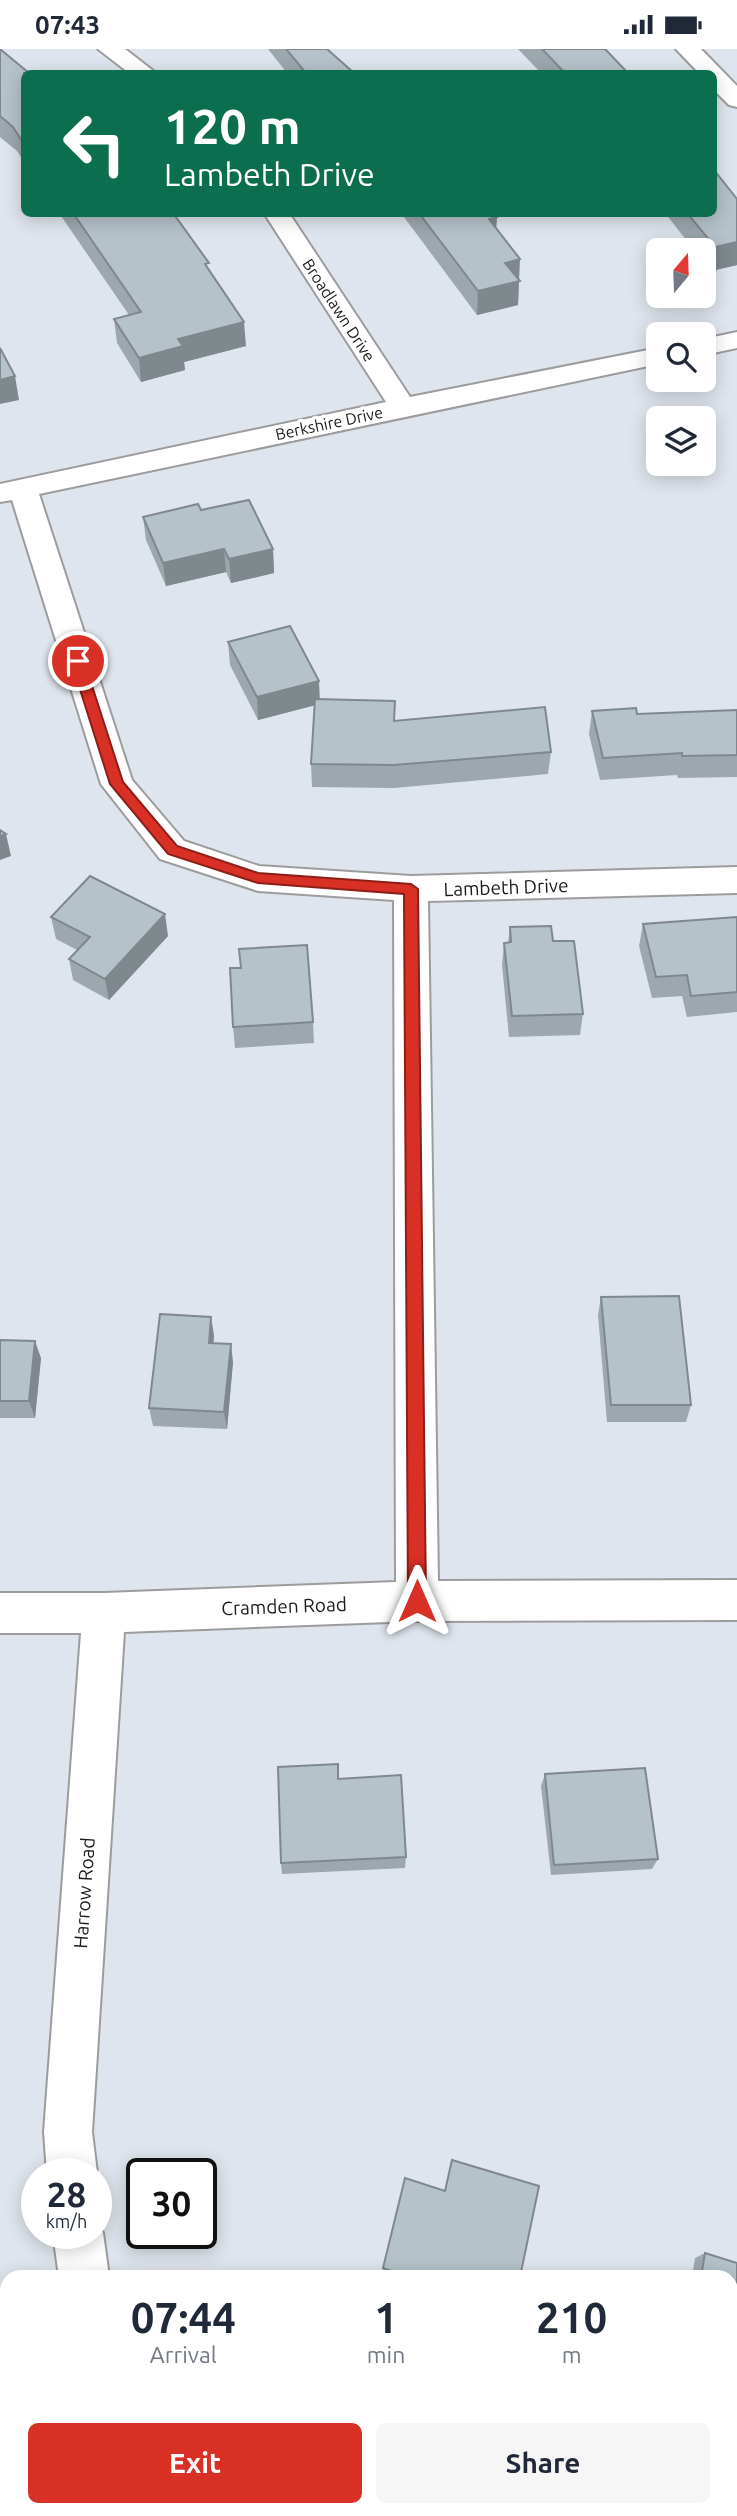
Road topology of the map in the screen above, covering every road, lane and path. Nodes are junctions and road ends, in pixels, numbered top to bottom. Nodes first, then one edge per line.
1 (110, 49) edge
2 (688, 49) edge
3 (140, 70) edge
4 (708, 70) edge
5 (717, 79) edge
6 (737, 100) edge
7 (279, 217) edge
8 (737, 340) edge
9 (716, 344) edge
10 (646, 358) edge
11 (403, 407) junction
12 (11, 491) edge
13 (737, 880) edge
14 (411, 889) junction
15 (737, 1600) edge
16 (417, 1601) junction
17 (0, 1613) edge
18 (104, 1613) junction
19 (71, 2158) edge
20 (81, 2249) edge
21 (84, 2270) edge

1 - 3 street
2 - 4 street
5 - 6 street
7 - 11 street, Broadlawn Drive
8 - 9 street
10 - 11 street, Berkshire Drive
11 - 12 street, Berkshire Drive
12 - 14 street, Lambeth Drive
13 - 14 street, Lambeth Drive
14 - 16 street
15 - 16 street, Cramden Road
16 - 18 street, Cramden Road
17 - 18 street, Cramden Road
18 - 19 street, Harrow Road
20 - 21 street

